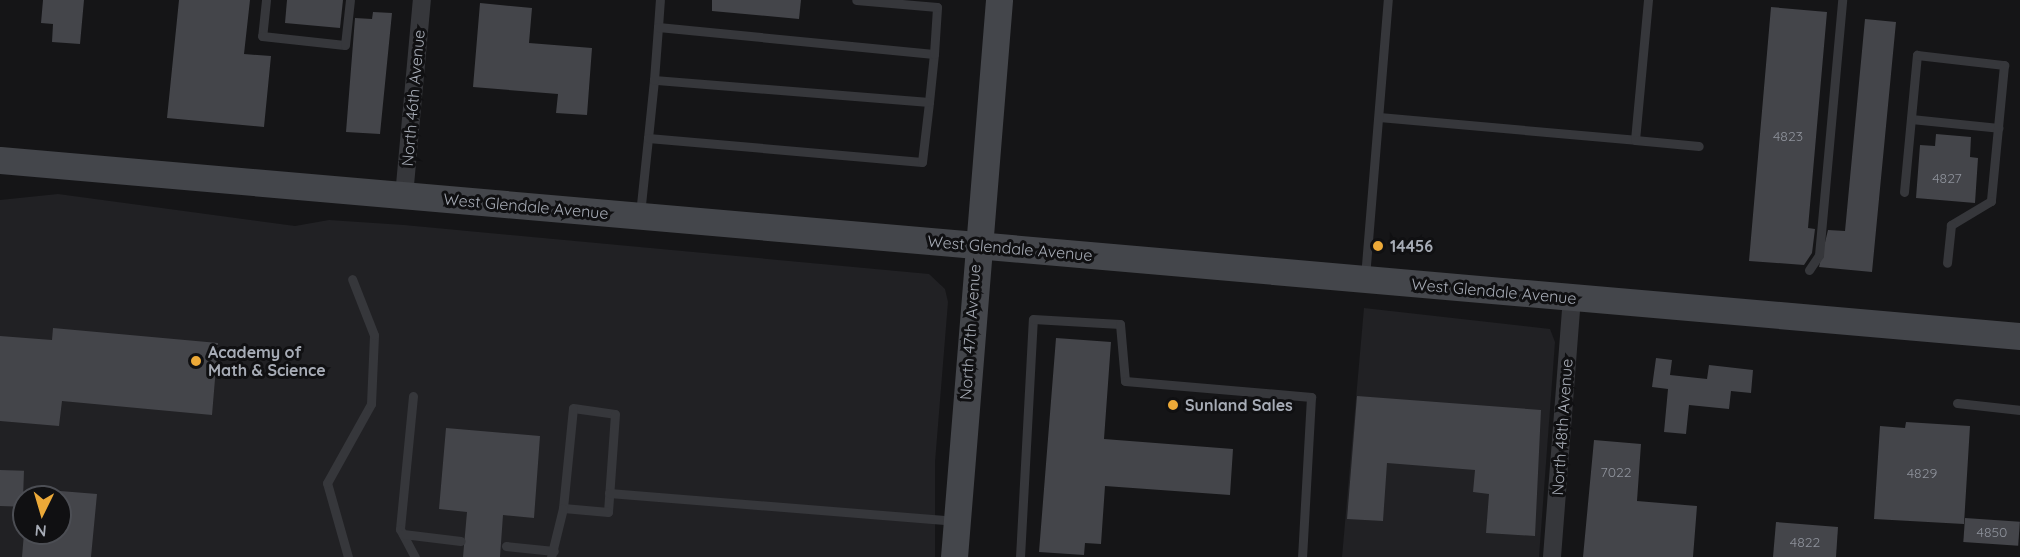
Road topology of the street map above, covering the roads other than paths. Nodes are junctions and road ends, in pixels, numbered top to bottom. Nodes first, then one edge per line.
1 (266, 0) edge
2 (350, 0) edge
3 (422, 0) edge
4 (660, 0) edge
5 (856, 0) edge
6 (999, 0) edge
7 (1389, 0) edge
8 (1648, 0) edge
9 (1842, 0) edge
10 (937, 4) edge
11 (658, 27) junction
12 (933, 54) junction
13 (654, 80) junction
14 (929, 102) junction
15 (1379, 117) junction
16 (1911, 119) junction
17 (1999, 128) junction
18 (648, 138) junction
19 (1635, 141) junction
20 (1699, 146) dead end
21 (0, 160) edge
22 (1904, 192) dead end
23 (404, 196) junction
24 (640, 216) junction
25 (976, 245) junction
26 (1947, 263) dead end
27 (1809, 270) dead end
28 (352, 279) dead end
29 (1365, 279) junction
30 (1572, 297) junction
31 (2020, 336) edge
32 (413, 396) dead end
33 (1957, 403) dead end
34 (2020, 410) edge
35 (609, 493) junction
36 (563, 508) junction
37 (957, 522) junction
38 (403, 534) junction
39 (461, 541) dead end
40 (506, 546) dead end
41 (552, 554) edge
42 (348, 557) edge
43 (415, 557) edge
44 (954, 557) edge
45 (1020, 557) edge
46 (1302, 557) edge
47 (1552, 557) edge

1 - 2 lane
3 - 23 street, North 46th Avenue
4 - 11 lane
5 - 10 lane
6 - 25 main road, North 47th Avenue
7 - 15 lane
8 - 19 lane
9 - 27 lane
10 - 12 lane
11 - 12 lane
11 - 13 lane
12 - 14 lane
13 - 14 lane
13 - 18 lane
14 - 18 lane
15 - 19 lane
15 - 29 lane
16 - 17 lane
16 - 17 lane
16 - 22 lane
17 - 26 lane
18 - 24 lane
19 - 20 lane
21 - 23 main road, West Glendale Avenue
23 - 24 main road, West Glendale Avenue
24 - 25 main road, West Glendale Avenue
25 - 29 main road, West Glendale Avenue
25 - 37 main road, North 47th Avenue
28 - 42 lane
29 - 30 main road, West Glendale Avenue
30 - 31 main road, West Glendale Avenue
30 - 47 street, North 48th Avenue
32 - 38 lane
33 - 34 lane
35 - 36 lane
35 - 36 lane
35 - 37 lane
36 - 41 lane
37 - 44 main road, North 47th Avenue
38 - 39 lane
38 - 43 lane
40 - 41 lane
45 - 46 lane

